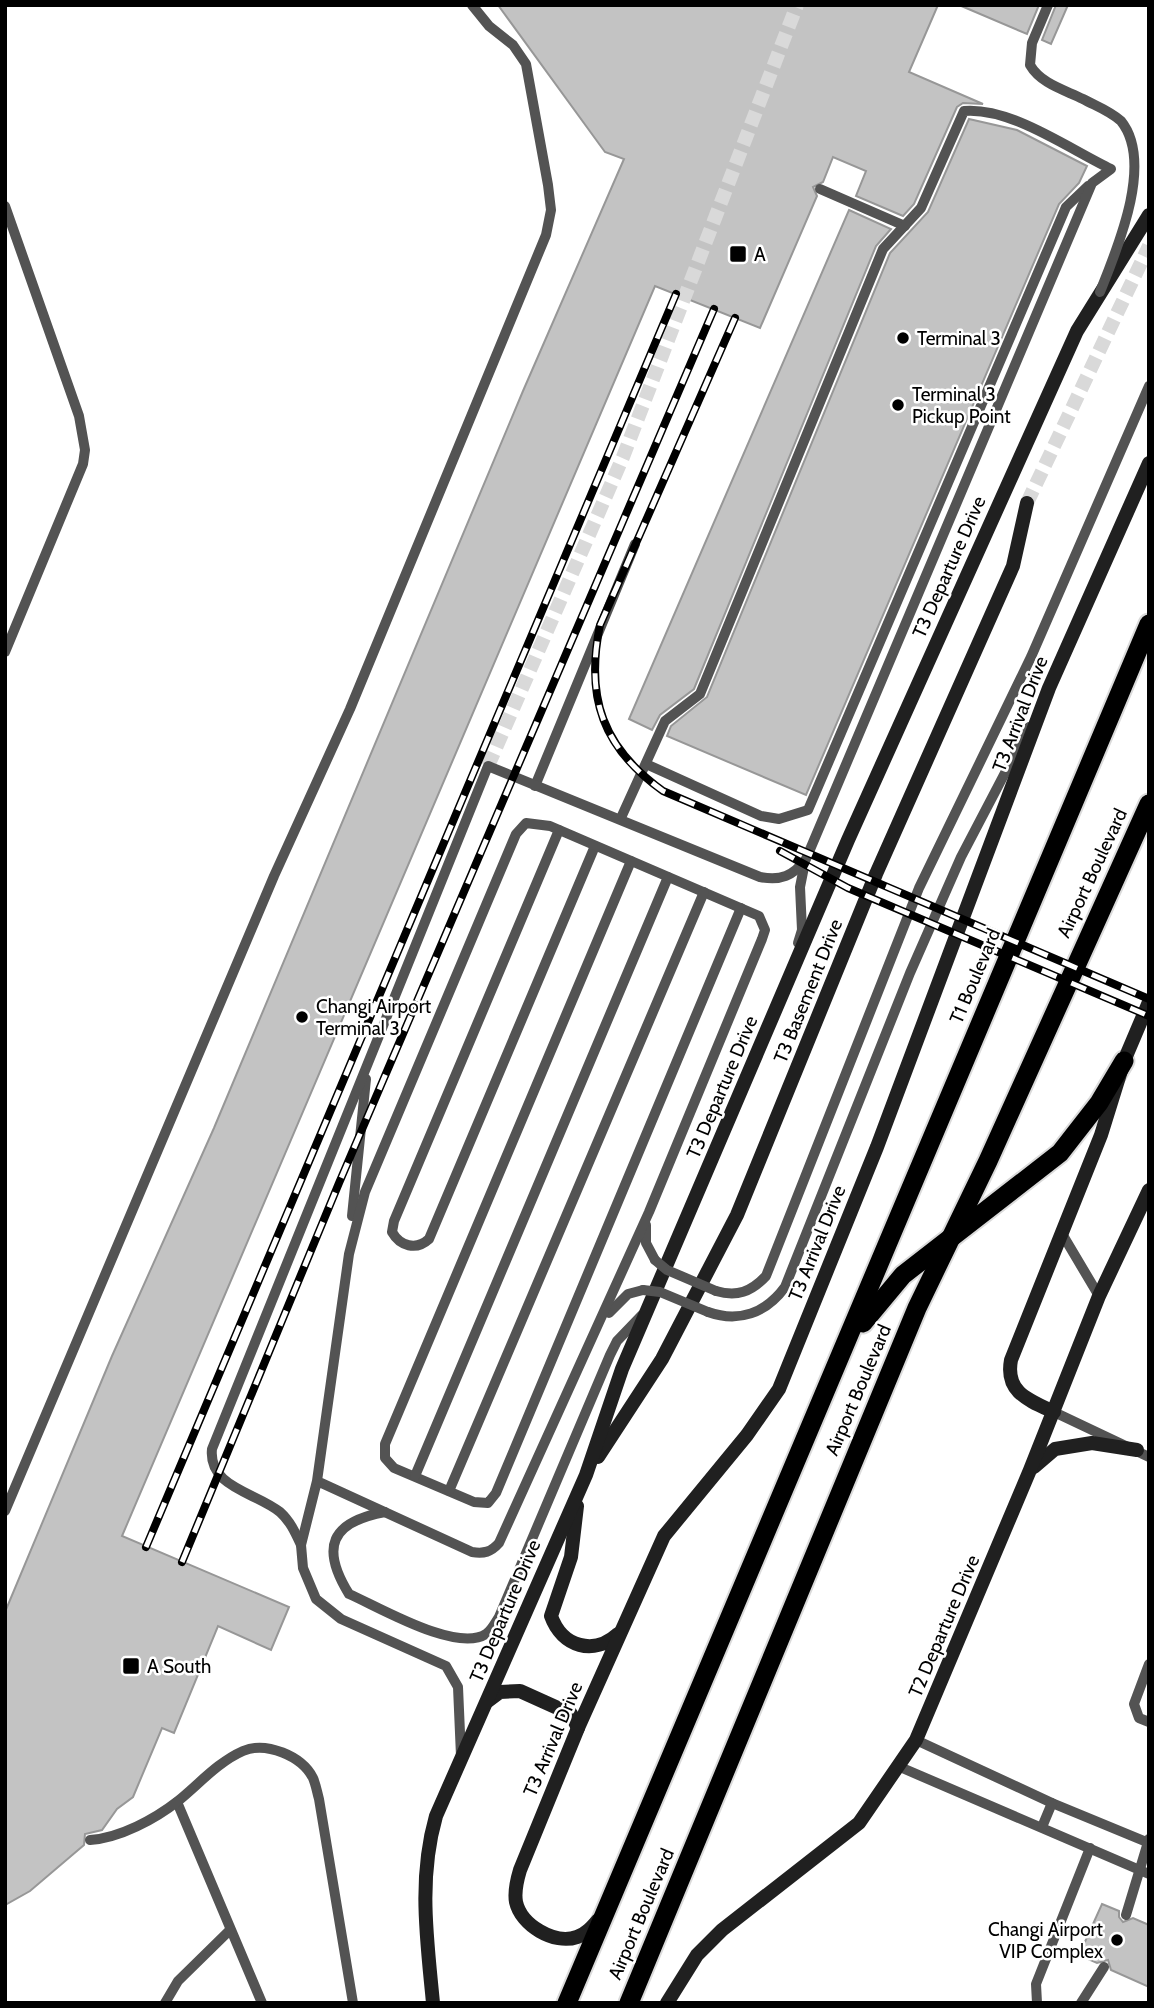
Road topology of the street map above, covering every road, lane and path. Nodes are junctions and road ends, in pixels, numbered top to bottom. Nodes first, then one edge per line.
1 (472, 5) edge
2 (1048, 5) edge
3 (1092, 183) junction
4 (820, 189) dead end
5 (5, 206) edge
6 (1149, 215) edge
7 (905, 226) junction
8 (1100, 292) junction
9 (1149, 386) edge
10 (1149, 464) edge
11 (1027, 502) tunnel mouth
12 (635, 544) dead end
13 (1149, 624) edge
14 (5, 652) edge
15 (1049, 688) junction
16 (646, 764) junction
17 (535, 786) junction
18 (1149, 804) edge
19 (620, 820) junction
20 (559, 830) junction
21 (595, 846) junction
22 (806, 859) junction
23 (631, 861) junction
24 (668, 877) junction
25 (704, 892) junction
26 (741, 908) junction
27 (797, 959) junction
28 (1149, 1002) edge
29 (1124, 1061) junction
30 (367, 1066) junction
31 (1149, 1189) edge
32 (649, 1212) junction
33 (1061, 1232) junction
34 (348, 1254) junction
35 (1099, 1296) junction
36 (650, 1306) junction
37 (598, 1327) junction
38 (846, 1346) junction
39 (1054, 1412) junction
40 (1143, 1453) edge
41 (1030, 1470) junction
42 (586, 1475) junction
43 (415, 1476) junction
44 (317, 1481) junction
45 (579, 1490) junction
46 (449, 1491) junction
47 (5, 1511) edge
48 (385, 1512) junction
49 (301, 1545) junction
50 (619, 1633) junction
51 (1149, 1664) edge
52 (486, 1702) junction
53 (1149, 1722) edge
54 (578, 1728) junction
55 (916, 1740) junction
56 (461, 1763) junction
57 (900, 1767) junction
58 (177, 1802) junction
59 (1052, 1803) junction
60 (1042, 1826) junction
61 (90, 1840) dead end
62 (1148, 1842) edge
63 (1090, 1848) junction
64 (1144, 1872) edge
65 (604, 1914) junction
66 (1126, 1915) dead end
67 (230, 1930) junction
68 (1104, 1967) dead end
69 (165, 2003) edge
70 (262, 2003) edge
71 (353, 2003) edge
72 (433, 2003) edge
73 (567, 2003) edge
74 (629, 2003) edge
75 (667, 2003) edge
76 (1037, 2003) edge
77 (1081, 2003) edge

1 - 47 lane
2 - 8 lane, bridge
3 - 7 lane
3 - 16 lane
3 - 22 lane
4 - 7 lane
5 - 14 lane
6 - 8 main road, T3 Departure Drive, bridge
7 - 16 lane
8 - 27 main road, T3 Departure Drive
9 - 32 lane, bridge
10 - 15 main road, T3 Arrival Drive
11 - 42 main road, T3 Basement Drive
12 - 17 lane
13 - 38 highway, T1 Boulevard
15 - 37 lane, bridge
15 - 50 main road, T3 Arrival Drive
16 - 19 lane
17 - 19 lane
17 - 30 lane
18 - 74 highway, Airport Boulevard
19 - 22 lane
20 - 21 lane
20 - 21 lane
20 - 34 lane
21 - 23 lane
22 - 27 lane
23 - 24 lane
23 - 43 lane
24 - 25 lane
24 - 43 lane
25 - 26 lane
25 - 46 lane
26 - 32 lane
26 - 46 lane
27 - 36 main road, T3 Departure Drive
28 - 29 main road
29 - 33 main road
29 - 38 highway
30 - 34 lane
30 - 49 lane
31 - 35 main road, T2 Departure Drive
32 - 37 lane
33 - 35 lane
33 - 39 main road
34 - 44 lane
35 - 39 main road, T2 Departure Drive
36 - 42 main road, T3 Departure Drive
36 - 48 lane
37 - 48 lane
38 - 65 highway, Airport Boulevard
39 - 40 lane
39 - 41 main road, T2 Departure Drive
40 - 41 main road
41 - 55 main road, T2 Departure Drive
42 - 45 main road, T3 Departure Drive
43 - 46 lane
44 - 48 lane
44 - 49 lane
45 - 50 main road
45 - 52 main road, T3 Departure Drive
49 - 56 lane
50 - 54 main road, T3 Arrival Drive
51 - 53 lane
52 - 54 main road
52 - 56 main road, T3 Departure Drive
54 - 65 main road, T3 Arrival Drive
55 - 57 main road, T2 Departure Drive
55 - 59 lane
56 - 72 main road, T3 Departure Drive
57 - 60 lane
57 - 75 main road, T2 Departure Drive
58 - 61 lane
58 - 67 lane
58 - 71 lane
59 - 60 lane
59 - 62 lane
60 - 63 lane
62 - 64 lane
63 - 64 lane
63 - 76 lane
64 - 66 lane
65 - 73 highway, Airport Boulevard
67 - 69 lane
67 - 70 lane
68 - 77 lane

